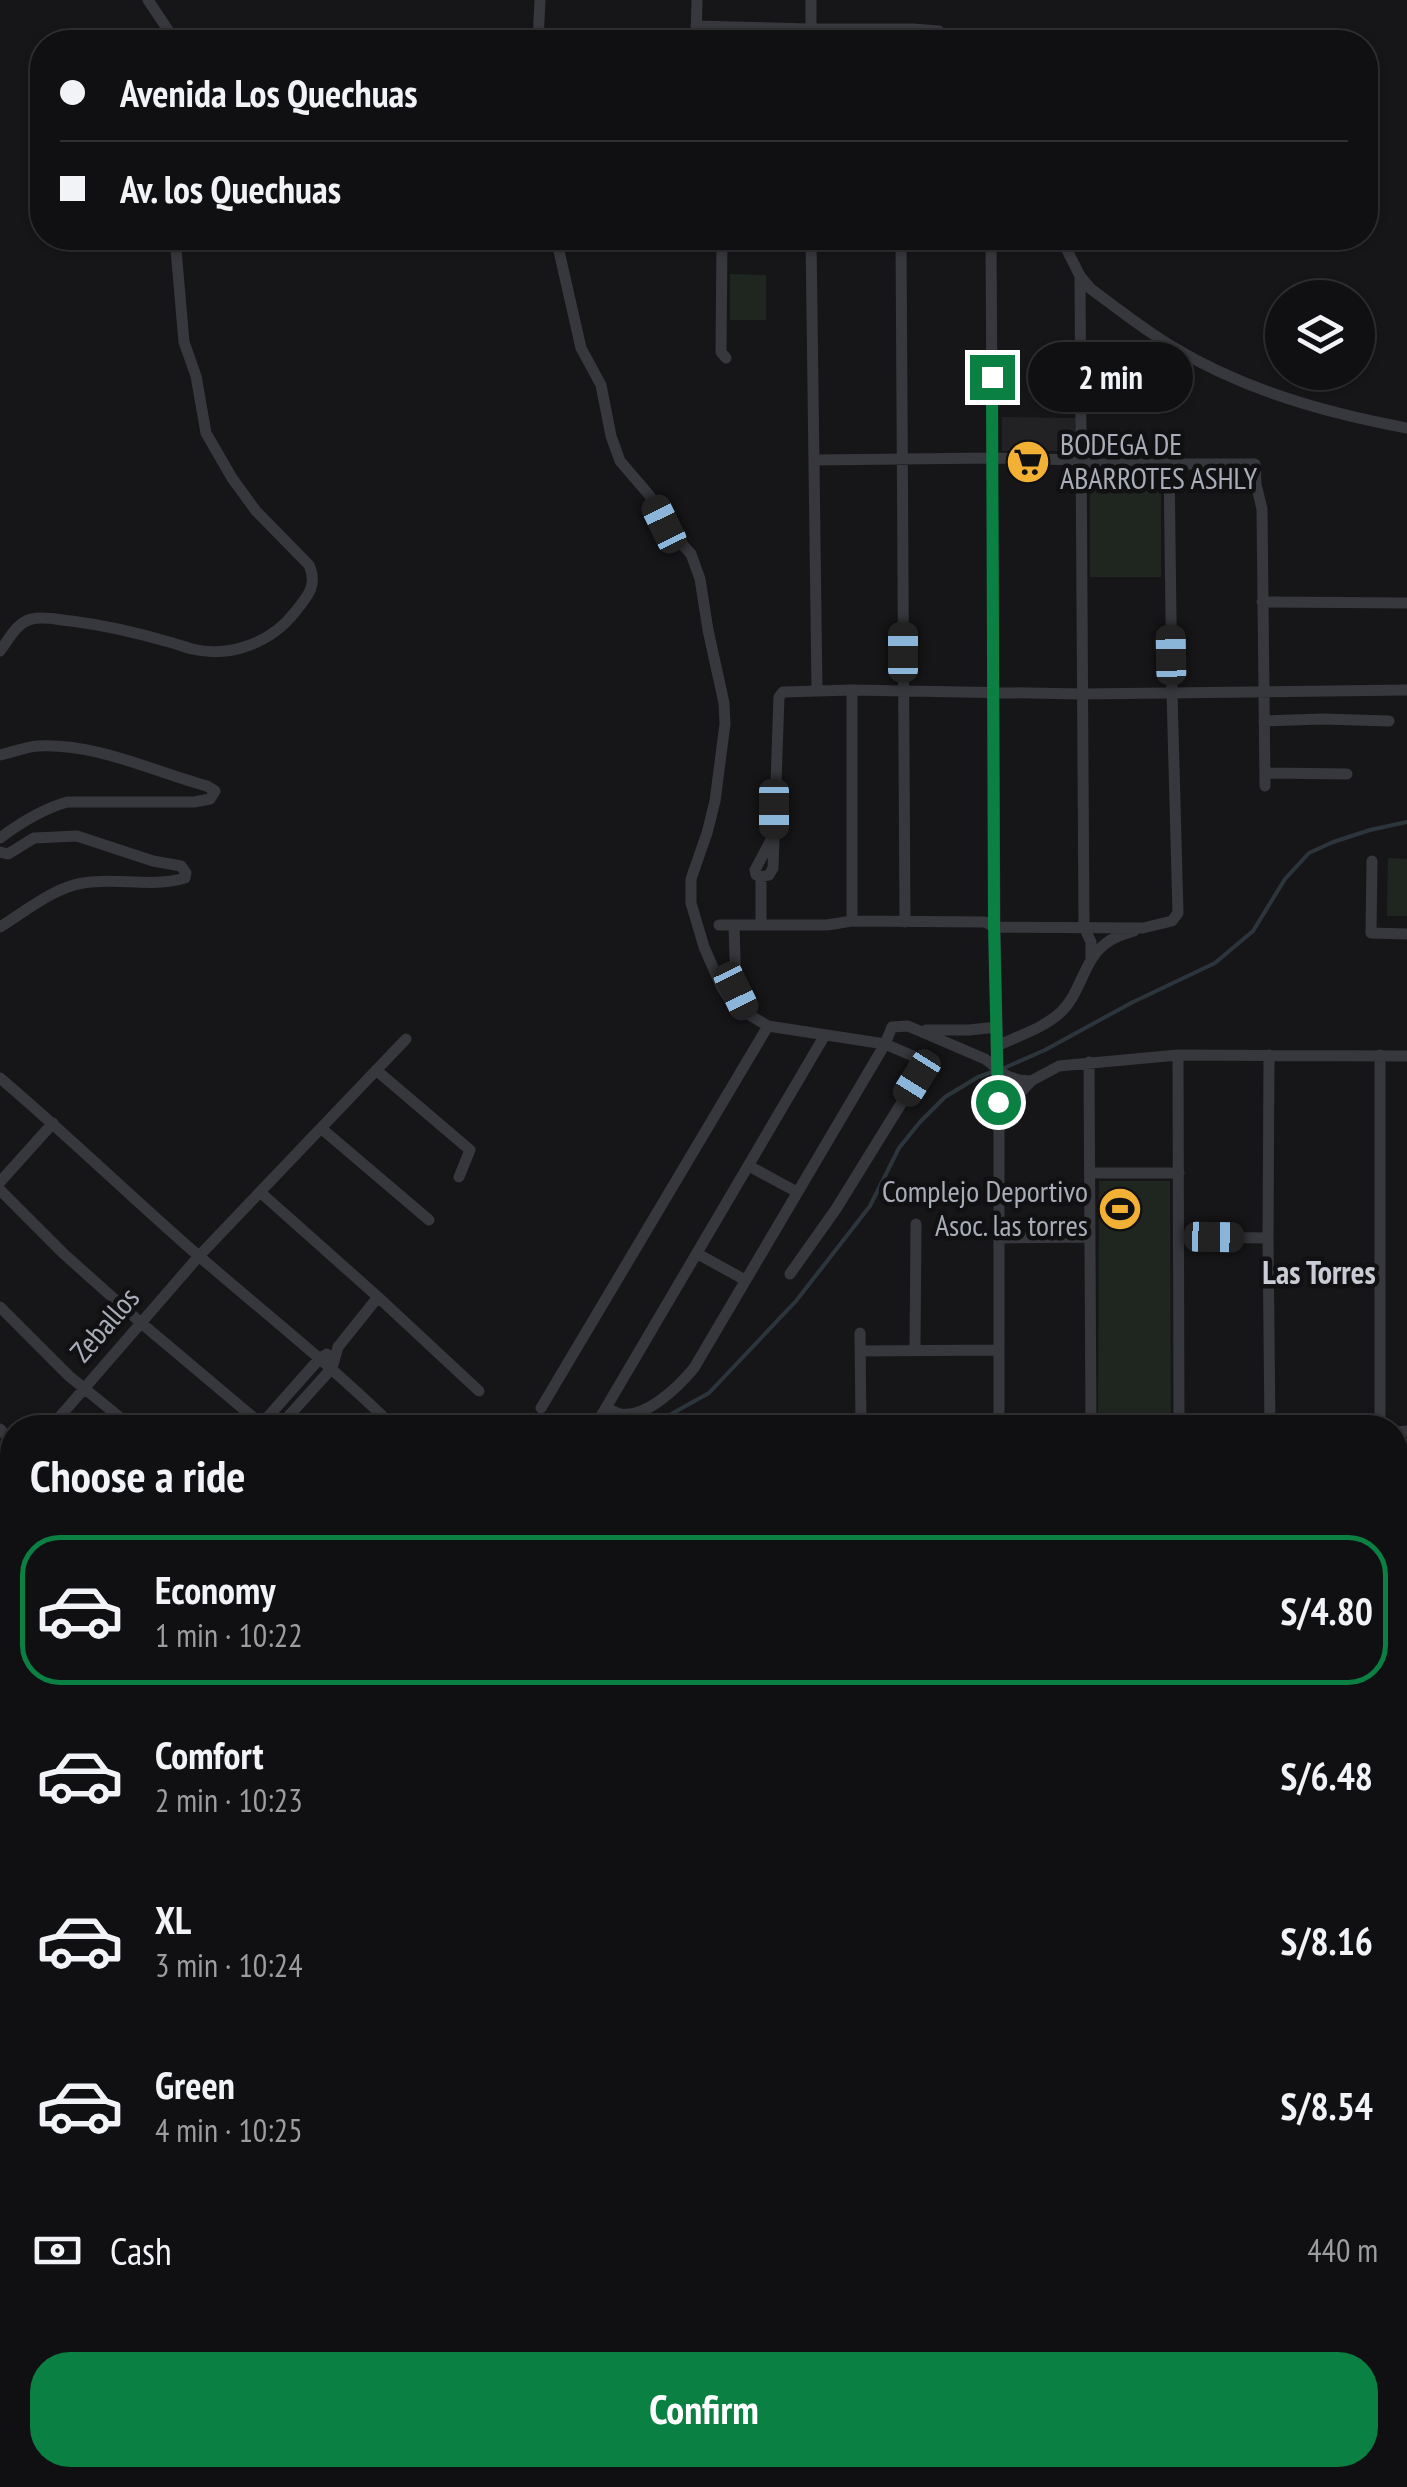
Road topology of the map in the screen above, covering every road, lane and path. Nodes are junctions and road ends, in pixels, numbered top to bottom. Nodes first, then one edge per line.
1 (148, 0) edge
2 (540, 0) edge
3 (697, 0) edge
4 (812, 0) edge
5 (696, 26) junction
6 (168, 30) edge
7 (539, 30) edge
8 (696, 30) edge
9 (742, 30) edge
10 (811, 30) edge
11 (887, 30) edge
12 (929, 30) edge
13 (177, 250) edge
14 (559, 250) edge
15 (722, 250) edge
16 (811, 250) edge
17 (901, 250) edge
18 (990, 250) edge
19 (1067, 250) edge
20 (1080, 276) junction
21 (726, 358) dead end
22 (1407, 428) edge
23 (902, 458) junction
24 (992, 458) junction
25 (814, 460) junction
26 (1081, 460) junction
27 (1169, 465) junction
28 (1262, 602) junction
29 (1407, 603) edge
30 (0, 651) edge
31 (852, 690) junction
32 (1264, 690) junction
33 (1407, 690) edge
34 (903, 691) junction
35 (818, 692) junction
36 (992, 692) junction
37 (1172, 693) junction
38 (1082, 694) junction
39 (1264, 721) junction
40 (1389, 721) dead end
41 (0, 755) edge
42 (1347, 774) dead end
43 (0, 838) edge
44 (0, 852) edge
45 (1372, 861) dead end
46 (852, 922) junction
47 (905, 922) junction
48 (719, 925) dead end
49 (734, 925) junction
50 (761, 925) junction
51 (994, 926) junction
52 (0, 927) edge
53 (1084, 928) junction
54 (1143, 928) junction
55 (1407, 934) edge
56 (1091, 960) junction
57 (747, 1013) junction
58 (768, 1026) junction
59 (997, 1027) junction
60 (919, 1030) junction
61 (825, 1035) junction
62 (406, 1039) dead end
63 (885, 1044) junction
64 (997, 1046) junction
65 (1178, 1055) junction
66 (1269, 1055) junction
67 (1380, 1055) junction
68 (1407, 1056) edge
69 (1089, 1062) junction
70 (376, 1070) junction
71 (998, 1070) junction
72 (0, 1078) edge
73 (1032, 1081) junction
74 (999, 1116) junction
75 (53, 1123) junction
76 (322, 1129) junction
77 (749, 1166) junction
78 (1179, 1172) junction
79 (1090, 1173) junction
80 (458, 1177) dead end
81 (0, 1182) edge
82 (0, 1190) edge
83 (260, 1192) junction
84 (797, 1192) junction
85 (429, 1220) dead end
86 (916, 1224) dead end
87 (1090, 1237) junction
88 (1179, 1237) junction
89 (1000, 1238) junction
90 (1268, 1238) junction
91 (698, 1254) junction
92 (199, 1256) junction
93 (790, 1274) dead end
94 (745, 1280) junction
95 (378, 1296) junction
96 (0, 1307) edge
97 (140, 1322) junction
98 (860, 1333) dead end
99 (338, 1348) junction
100 (915, 1349) junction
101 (999, 1350) junction
102 (860, 1351) junction
103 (320, 1358) junction
104 (332, 1368) junction
105 (84, 1389) junction
106 (480, 1390) dead end
107 (541, 1408) dead end
108 (606, 1408) junction
109 (61, 1415) edge
110 (117, 1415) edge
111 (249, 1415) edge
112 (271, 1415) edge
113 (290, 1415) edge
114 (381, 1415) edge
115 (602, 1415) edge
116 (860, 1415) edge
117 (999, 1415) edge
118 (1090, 1415) edge
119 (1179, 1415) edge
120 (1270, 1415) edge
121 (1380, 1415) edge

1 - 6 street
2 - 7 street
3 - 5 street
4 - 10 street
5 - 8 street
5 - 9 street
11 - 12 street
13 - 30 street
14 - 57 street
15 - 21 street
16 - 25 street
17 - 23 street
18 - 24 street
19 - 20 street
20 - 22 street
20 - 26 street
23 - 24 street
23 - 25 street
23 - 34 street
24 - 26 street
24 - 36 street
25 - 35 street
26 - 27 street
26 - 38 street
27 - 28 street
27 - 37 street
28 - 29 street
28 - 32 street
31 - 34 street
31 - 35 street
31 - 46 street
32 - 33 street
32 - 37 street
32 - 39 street
34 - 36 street
34 - 47 street
35 - 50 street
36 - 38 street
36 - 51 street
37 - 38 street
37 - 54 street
38 - 53 street
39 - 40 street
39 - 42 street
41 - 43 street
44 - 52 street
45 - 55 street
46 - 47 street
46 - 50 street
47 - 51 street
48 - 49 street
49 - 50 street
49 - 57 street
51 - 53 street
51 - 59 street
53 - 54 street
53 - 56 street
54 - 56 street
56 - 64 street
57 - 58 street
58 - 61 street
58 - 107 street
59 - 60 street
59 - 64 street
60 - 63 street
60 - 71 street
61 - 63 street
61 - 77 street
62 - 70 street, Zeballos
63 - 84 street
63 - 93 street
64 - 71 street
65 - 66 street
65 - 69 street
65 - 78 street
66 - 67 street
66 - 90 street
67 - 68 street
67 - 121 street
69 - 73 street
69 - 79 street
70 - 76 street, Zeballos
70 - 80 street
71 - 73 street
71 - 74 street
72 - 75 street
73 - 74 street
74 - 89 street
75 - 81 street
75 - 92 street
76 - 83 street, Zeballos
76 - 85 street
77 - 84 street
77 - 91 street
78 - 79 street
78 - 88 street
79 - 87 street
82 - 97 street
83 - 92 street, Zeballos
83 - 95 street
84 - 94 street
86 - 100 street
87 - 89 street
87 - 118 street
88 - 90 street
88 - 119 street
89 - 101 street
90 - 120 street
91 - 94 street
91 - 108 street
92 - 97 street, Zeballos
92 - 103 street
94 - 108 street
95 - 99 street
95 - 106 street
96 - 105 street
97 - 105 street, Zeballos
97 - 111 street
98 - 102 street
99 - 103 street
99 - 104 street
100 - 101 street
100 - 102 street
101 - 117 street
102 - 116 street
103 - 104 street
103 - 112 street
104 - 113 street
104 - 114 street
105 - 109 street, Zeballos
105 - 110 street
108 - 115 street

